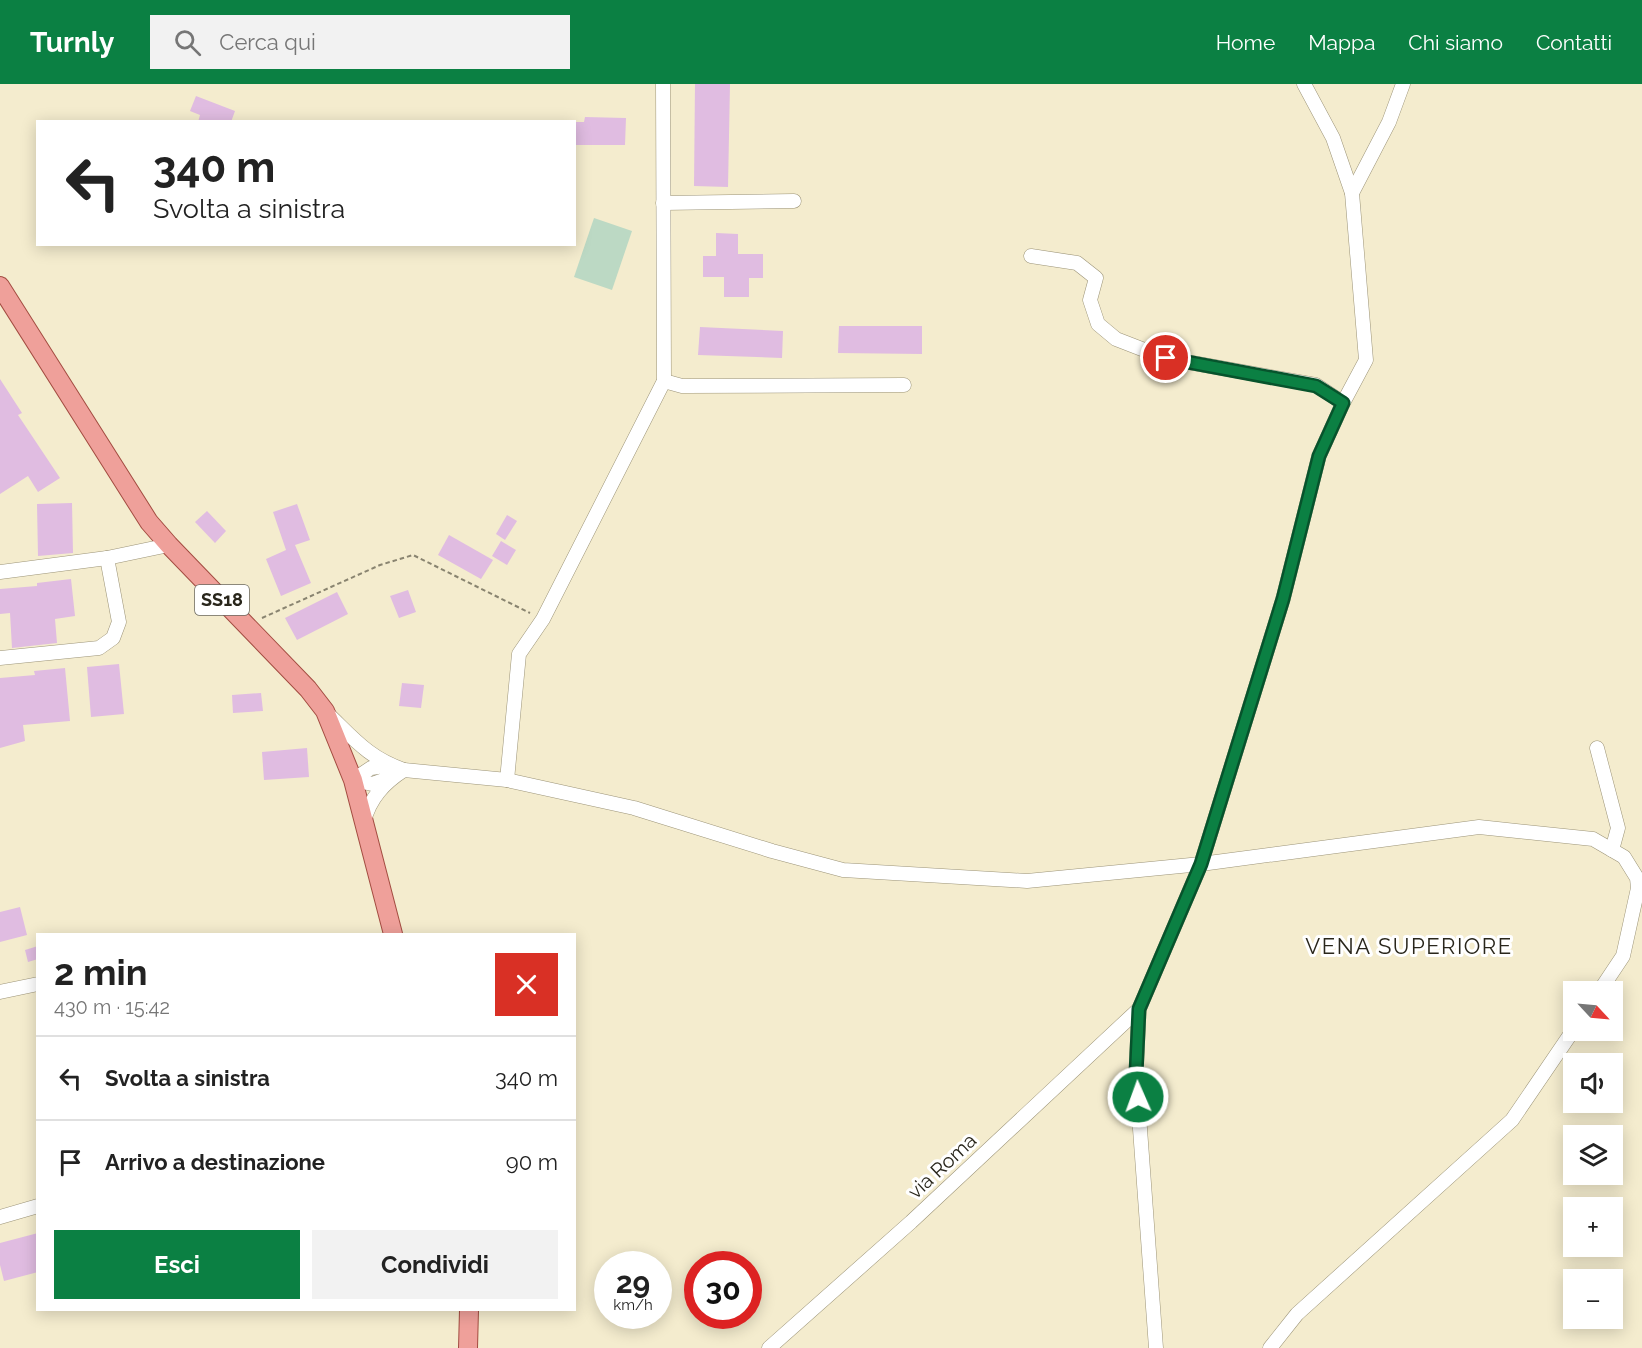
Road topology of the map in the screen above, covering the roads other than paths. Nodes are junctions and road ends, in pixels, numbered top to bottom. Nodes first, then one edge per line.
1 (663, 84) edge
2 (1304, 84) edge
3 (1403, 84) edge
4 (1352, 193) junction
5 (794, 201) dead end
6 (663, 203) junction
7 (1031, 256) dead end
8 (0, 286) edge
9 (664, 381) junction
10 (904, 385) dead end
11 (1343, 403) junction
12 (169, 545) junction
13 (107, 558) junction
14 (0, 572) edge
15 (0, 658) edge
16 (325, 711) junction
17 (1597, 748) dead end
18 (396, 770) junction
19 (353, 780) junction
20 (507, 780) junction
21 (364, 823) junction
22 (1612, 850) junction
23 (1201, 864) junction
24 (1638, 910) edge
25 (393, 933) edge
26 (1606, 981) edge
27 (36, 984) edge
28 (0, 992) edge
29 (1139, 1009) junction
30 (1566, 1041) edge
31 (36, 1207) edge
32 (0, 1217) edge
33 (469, 1311) edge
34 (468, 1348) edge
35 (769, 1348) edge
36 (1156, 1348) edge
37 (1270, 1348) edge

1 - 6 street
2 - 4 street
3 - 4 street
4 - 11 street
5 - 6 street
6 - 9 street
7 - 11 street
8 - 12 main road, SS18
9 - 10 street
9 - 20 street
11 - 23 street
12 - 13 street
12 - 16 main road, SS18
13 - 14 street
13 - 15 street
16 - 18 street
16 - 19 main road, SS18
17 - 22 street
18 - 19 street
18 - 20 street
18 - 21 street
19 - 21 main road, SS18
20 - 23 street
21 - 25 main road, SS18
22 - 23 street
22 - 24 street
23 - 29 street
24 - 26 street
27 - 28 street
29 - 35 street, via Roma
29 - 36 street
30 - 37 street
31 - 32 street
33 - 34 main road

